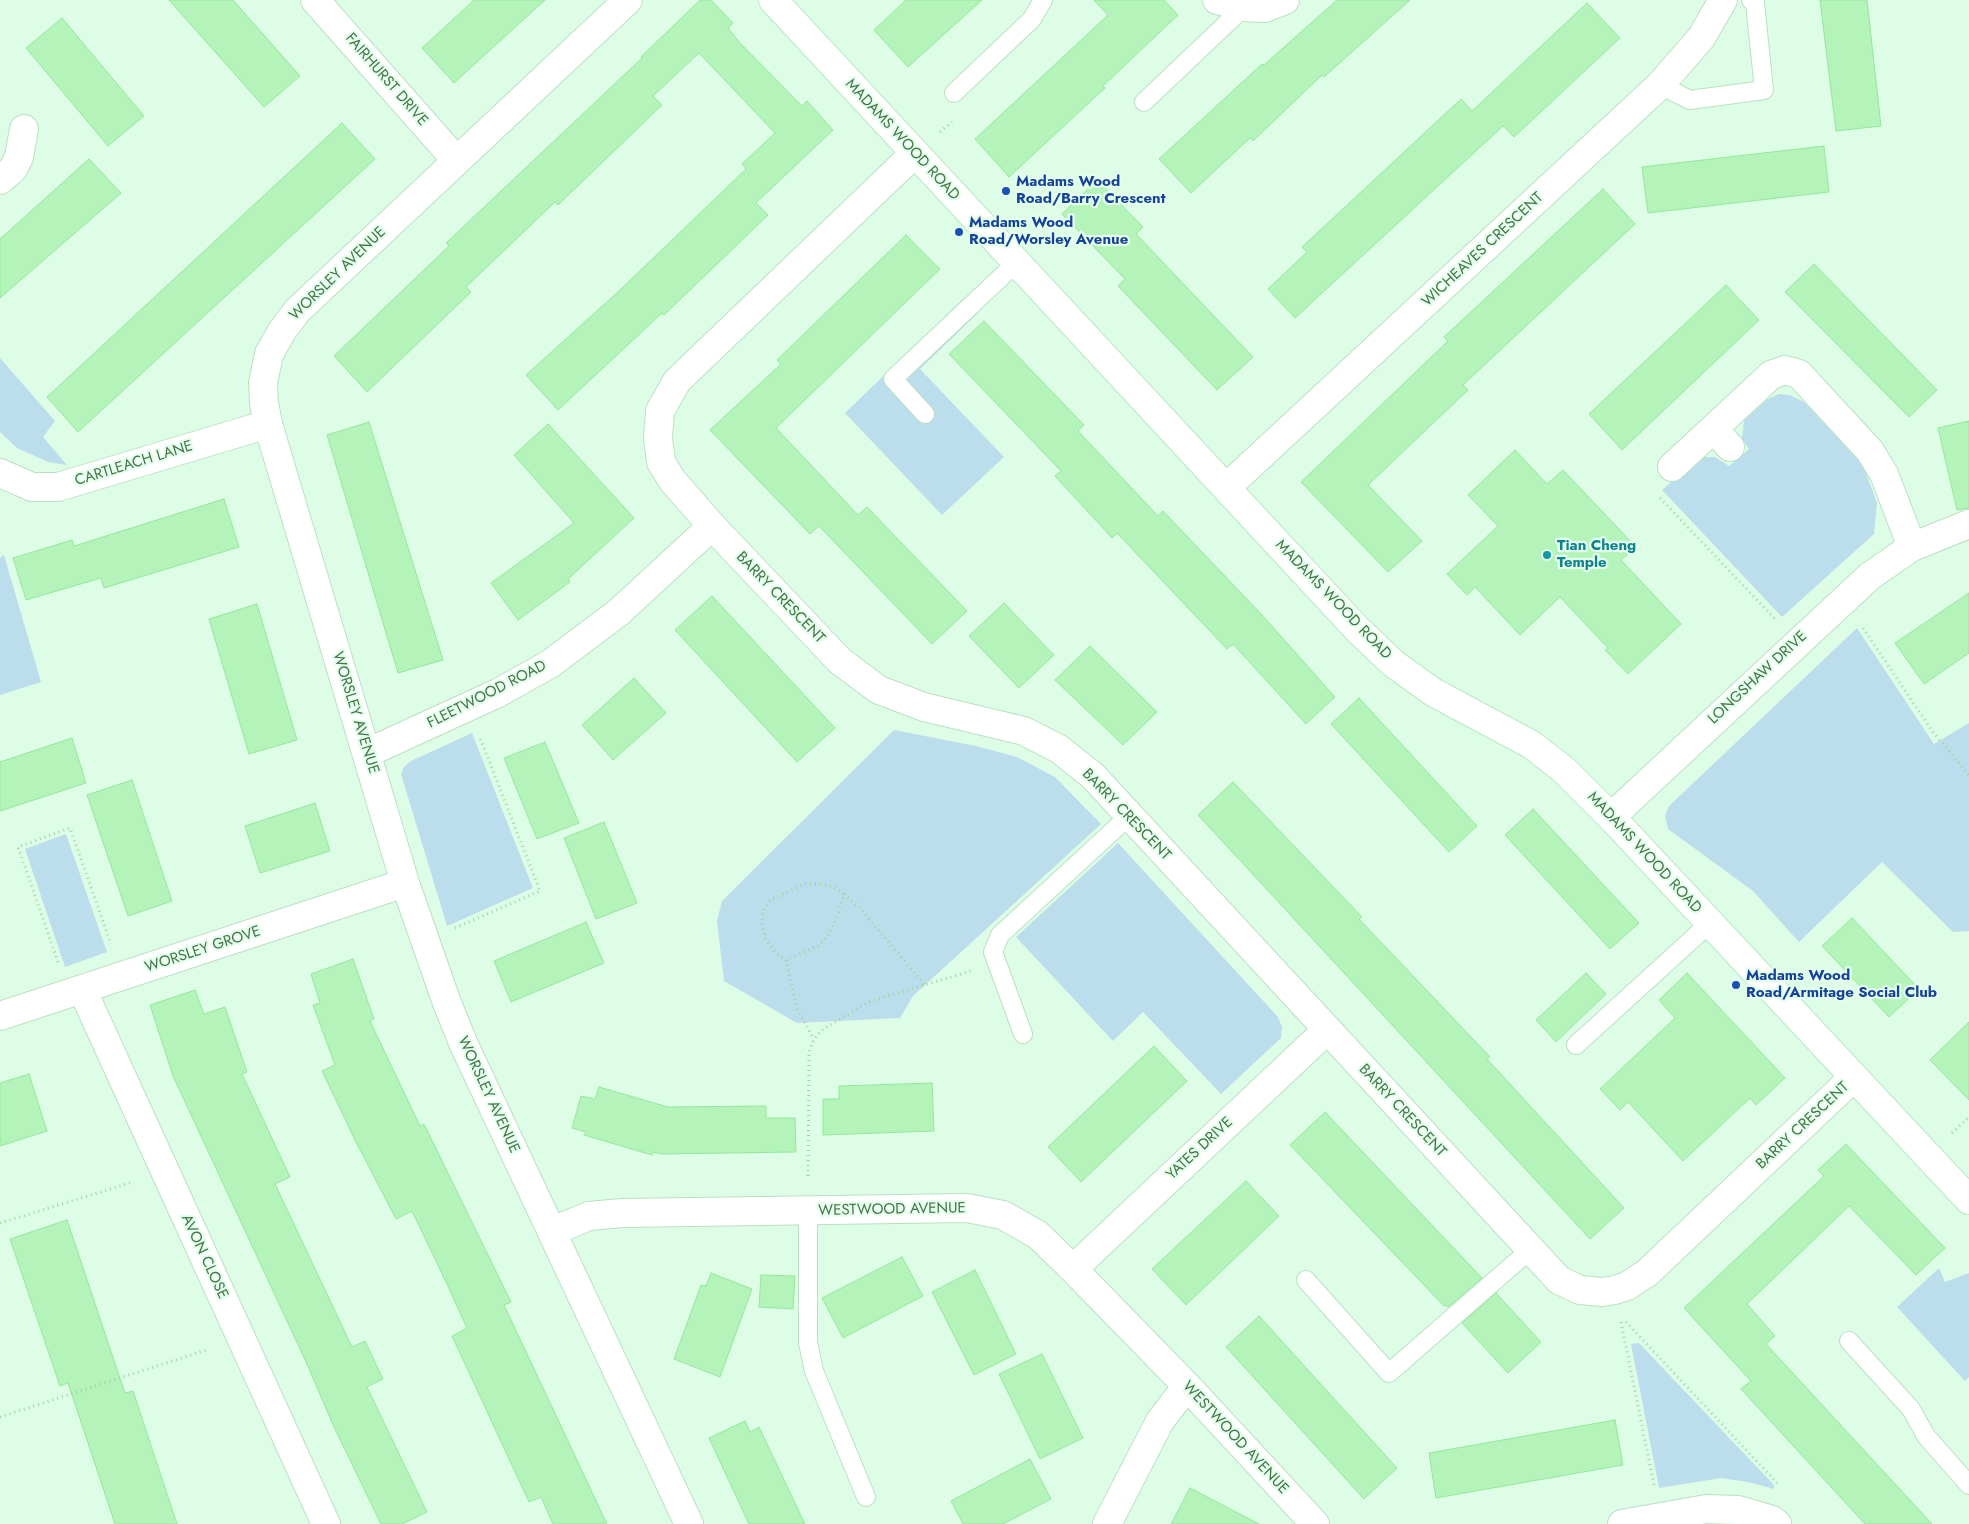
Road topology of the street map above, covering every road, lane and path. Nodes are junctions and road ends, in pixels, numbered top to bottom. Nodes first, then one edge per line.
1 (315, 0) edge
2 (628, 0) edge
3 (773, 0) edge
4 (1043, 0) edge
5 (1217, 0) edge
6 (1285, 0) edge
7 (1723, 0) edge
8 (1751, 0) edge
9 (1244, 7) junction
10 (1660, 85) junction
11 (954, 93) dead end
12 (1144, 102) dead end
13 (24, 129) dead end
14 (914, 154) junction
15 (456, 160) junction
16 (0, 180) edge
17 (1016, 263) junction
18 (925, 414) dead end
19 (268, 424) junction
20 (1672, 467) joint
21 (0, 473) edge
22 (1227, 487) junction
23 (1969, 524) edge
24 (712, 526) junction
25 (1912, 547) junction
26 (1843, 599) junction
27 (1797, 642) junction
28 (468, 707) junction
29 (367, 753) junction
30 (1969, 775) edge
31 (1129, 816) junction
32 (1611, 817) junction
33 (406, 883) junction
34 (844, 894) junction
35 (1710, 923) junction
36 (425, 941) junction
37 (786, 960) junction
38 (998, 963) junction
39 (122, 976) junction
40 (925, 985) junction
41 (76, 991) junction
42 (0, 1016) edge
43 (1326, 1030) junction
44 (1023, 1034) dead end
45 (814, 1039) junction
46 (1576, 1045) dead end
47 (1854, 1077) junction
48 (166, 1172) junction
49 (1969, 1200) edge
50 (808, 1211) junction
51 (0, 1223) edge
52 (552, 1231) junction
53 (1531, 1249) junction
54 (1073, 1269) junction
55 (1306, 1280) dead end
56 (242, 1339) junction
57 (1850, 1341) dead end
58 (1187, 1386) junction
59 (0, 1417) edge
60 (1969, 1485) edge
61 (866, 1497) dead end
62 (1660, 1516) junction
63 (1774, 1522) edge
64 (326, 1524) edge
65 (690, 1524) edge
66 (1106, 1524) edge
67 (1315, 1524) edge
68 (1622, 1524) edge

1 - 15 street, FAIRHURST DRIVE
2 - 15 street, WORSLEY AVENUE
3 - 14 street, MADAMS WOOD ROAD
4 - 11 lane
5 - 9 street
6 - 9 street
7 - 10 street, WICHEAVES CRESCENT
8 - 10 lane
9 - 12 lane
10 - 22 street, WICHEAVES CRESCENT
13 - 16 street
14 - 17 street, MADAMS WOOD ROAD
14 - 24 street, BARRY CRESCENT
15 - 19 street, WORSLEY AVENUE
17 - 18 lane
17 - 22 street, MADAMS WOOD ROAD
19 - 21 street, CARTLEACH LANE
19 - 29 street, WORSLEY AVENUE
20 - 25 street
20 - 27 path
22 - 32 street, MADAMS WOOD ROAD
23 - 25 street, LONGSHAW DRIVE
24 - 28 street, FLEETWOOD ROAD
24 - 31 street, BARRY CRESCENT
25 - 26 street, LONGSHAW DRIVE
26 - 27 street, LONGSHAW DRIVE
26 - 30 path
27 - 32 street, LONGSHAW DRIVE
28 - 29 street, FLEETWOOD ROAD
28 - 36 path
29 - 33 street, WORSLEY AVENUE
31 - 38 lane
31 - 43 street, BARRY CRESCENT
32 - 35 street, MADAMS WOOD ROAD
33 - 36 street, WORSLEY AVENUE
33 - 39 street, WORSLEY GROVE
34 - 37 path
34 - 37 path
34 - 40 path
35 - 46 lane
35 - 47 street, MADAMS WOOD ROAD
36 - 52 street, WORSLEY AVENUE
37 - 45 path
38 - 40 path
38 - 44 lane
39 - 41 street, WORSLEY GROVE
39 - 41 path
40 - 45 path
41 - 42 street, WORSLEY GROVE
41 - 48 street, AVON CLOSE
43 - 53 street, BARRY CRESCENT
43 - 54 street, YATES DRIVE
45 - 50 path
47 - 49 street, MADAMS WOOD ROAD
47 - 53 street, BARRY CRESCENT
48 - 51 path
48 - 56 street, AVON CLOSE
50 - 52 street, WESTWOOD AVENUE
50 - 54 street, WESTWOOD AVENUE
50 - 61 lane
52 - 65 street, WORSLEY AVENUE
53 - 55 lane
54 - 58 street, WESTWOOD AVENUE
56 - 59 path
56 - 64 street, AVON CLOSE
57 - 60 lane
58 - 66 street
58 - 67 street, WESTWOOD AVENUE
62 - 63 street
62 - 63 path
62 - 68 street

